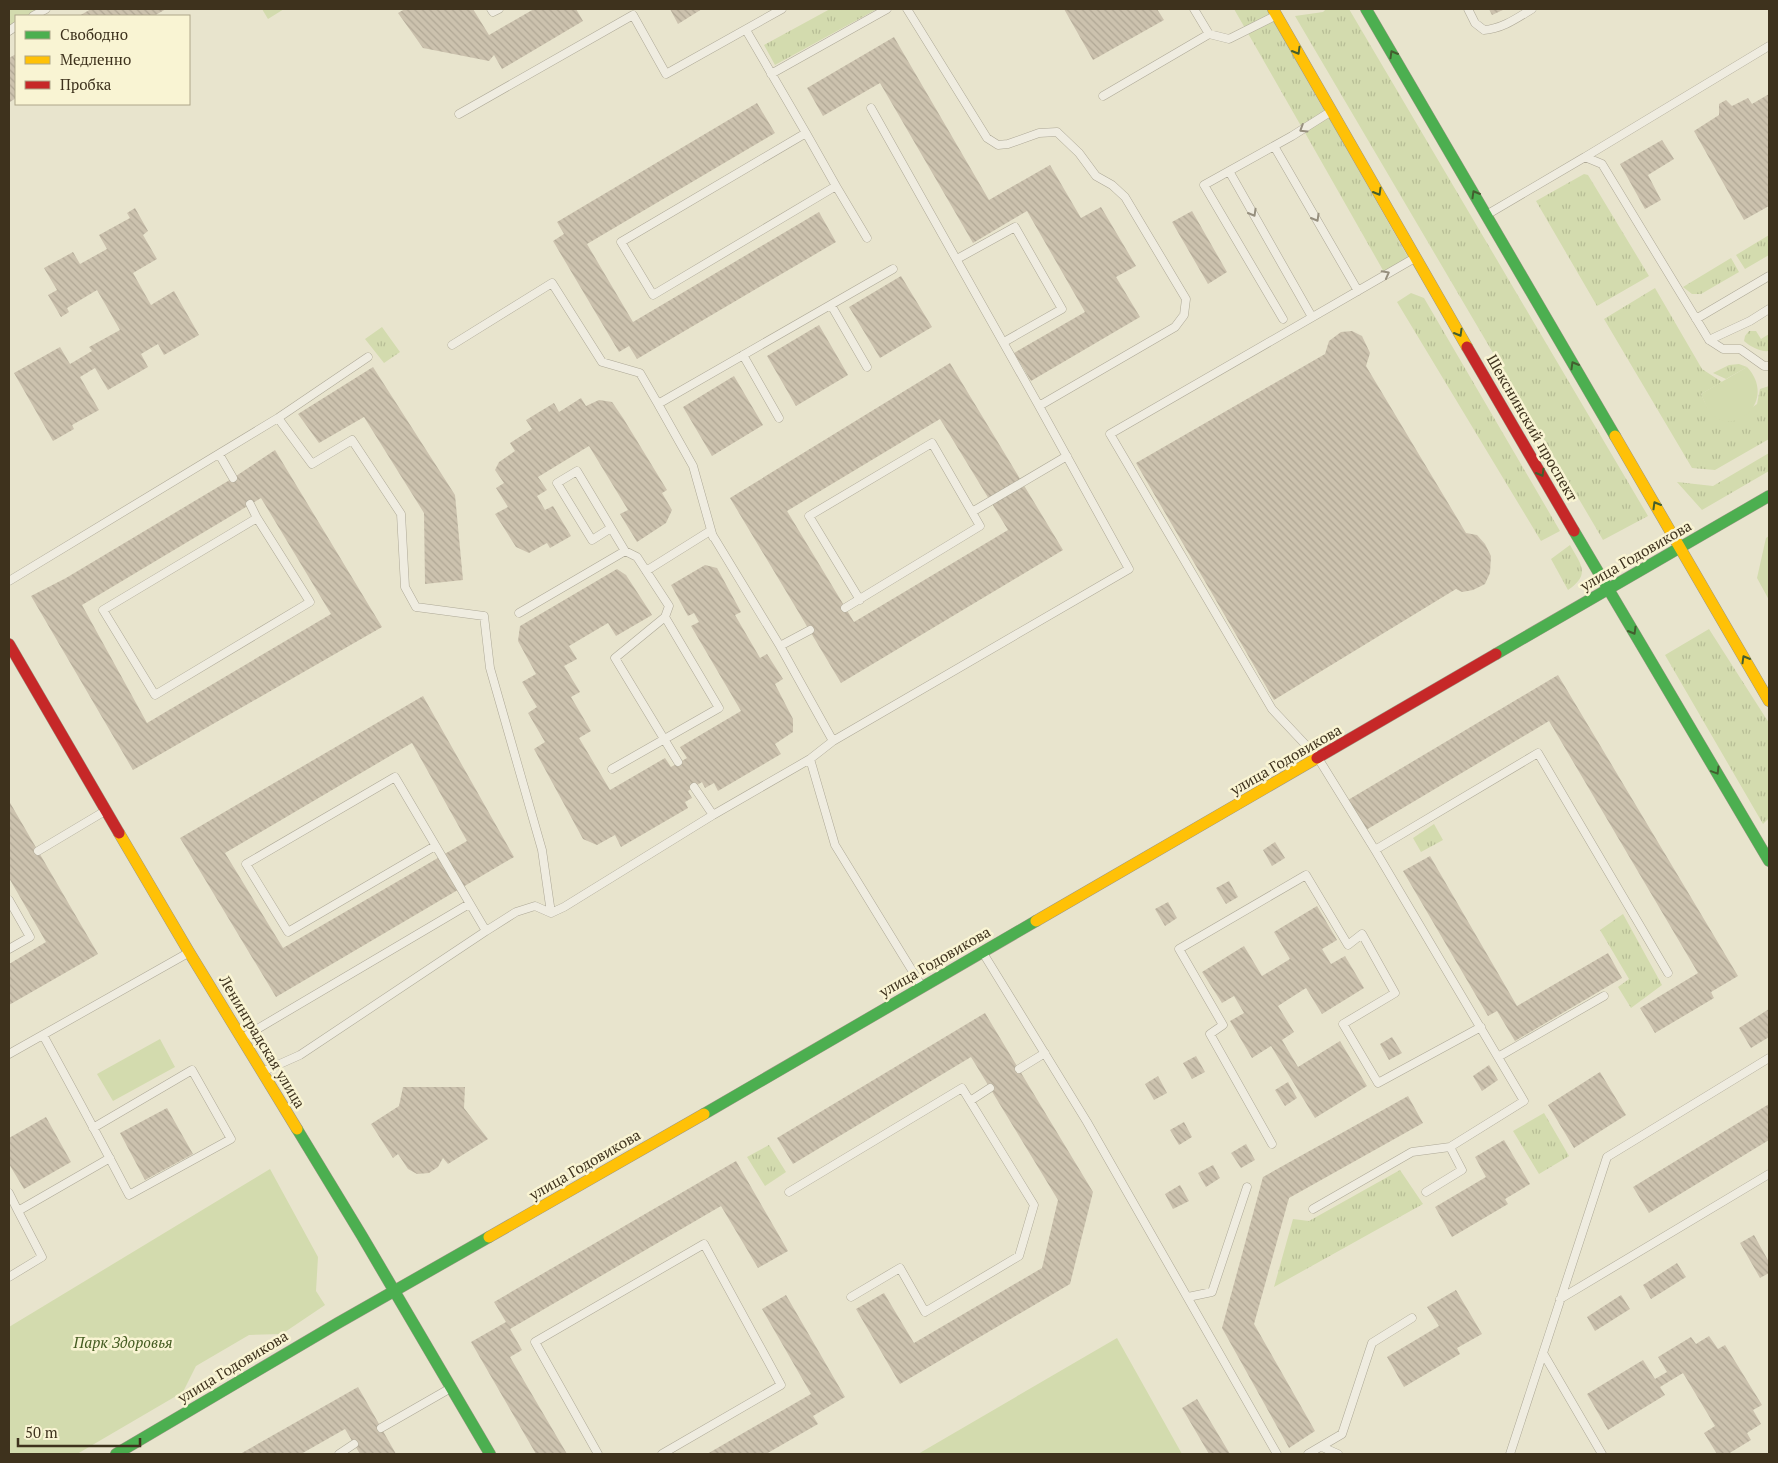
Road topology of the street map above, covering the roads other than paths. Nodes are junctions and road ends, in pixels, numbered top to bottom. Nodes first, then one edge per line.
1 (46, 9) edge
2 (491, 9) edge
3 (498, 9) edge
4 (782, 9) edge
5 (887, 9) edge
6 (907, 9) edge
7 (1194, 9) edge
8 (1366, 9) edge
9 (1468, 9) edge
10 (1532, 9) edge
11 (631, 12) edge
12 (1274, 12) edge
13 (35, 15) edge
14 (746, 30) junction
15 (1209, 34) junction
16 (1769, 46) edge
17 (771, 74) junction
18 (1103, 96) dead end
19 (871, 108) dead end
20 (1332, 111) junction
21 (459, 114) dead end
22 (806, 134) junction
23 (1274, 146) junction
24 (1585, 157) junction
25 (1229, 171) junction
26 (836, 186) junction
27 (1487, 215) junction
28 (866, 238) dead end
29 (1415, 258) junction
30 (957, 259) junction
31 (893, 269) dead end
32 (1769, 276) edge
33 (1358, 291) junction
34 (831, 305) junction
35 (1769, 309) edge
36 (1312, 317) junction
37 (1283, 319) dead end
38 (1696, 319) junction
39 (1708, 340) junction
40 (1004, 342) junction
41 (452, 345) dead end
42 (743, 355) junction
43 (368, 357) dead end
44 (1769, 366) edge
45 (867, 367) dead end
46 (658, 404) junction
47 (1039, 406) junction
48 (278, 418) junction
49 (779, 418) dead end
50 (219, 454) junction
51 (1067, 456) junction
52 (233, 478) dead end
53 (1769, 496) edge
54 (250, 504) dead end
55 (972, 512) junction
56 (257, 518) junction
57 (611, 528) junction
58 (713, 537) junction
59 (1680, 548) junction
60 (625, 551) junction
61 (646, 571) junction
62 (9, 581) edge
63 (1609, 589) junction
64 (860, 600) junction
65 (845, 608) dead end
66 (519, 613) dead end
67 (665, 617) junction
68 (810, 630) dead end
69 (9, 644) edge
70 (780, 646) junction
71 (1769, 701) edge
72 (664, 740) junction
73 (834, 741) junction
74 (1318, 758) junction
75 (810, 759) junction
76 (678, 762) dead end
77 (612, 770) dead end
78 (694, 787) dead end
79 (107, 810) junction
80 (713, 815) junction
81 (435, 846) junction
82 (1376, 850) junction
83 (38, 851) dead end
84 (1769, 861) edge
85 (9, 900) edge
86 (469, 904) junction
87 (551, 913) junction
88 (486, 931) junction
89 (9, 949) edge
90 (189, 952) junction
91 (982, 952) junction
92 (1668, 974) dead end
93 (922, 987) junction
94 (1604, 996) dead end
95 (1480, 1027) junction
96 (43, 1035) junction
97 (242, 1038) junction
98 (1045, 1053) junction
99 (9, 1054) edge
100 (1498, 1057) junction
101 (1769, 1058) edge
102 (1019, 1069) dead end
103 (262, 1072) junction
104 (990, 1088) dead end
105 (970, 1101) junction
106 (93, 1128) junction
107 (1272, 1144) dead end
108 (1450, 1147) junction
109 (110, 1158) junction
110 (1769, 1174) edge
111 (1247, 1187) dead end
112 (789, 1192) dead end
113 (1426, 1192) dead end
114 (9, 1193) edge
115 (1313, 1209) dead end
116 (18, 1211) junction
117 (9, 1277) edge
118 (394, 1291) junction
119 (850, 1297) dead end
120 (1188, 1297) junction
121 (1560, 1300) junction
122 (1412, 1318) dead end
123 (1543, 1353) junction
124 (451, 1387) junction
125 (381, 1428) dead end
126 (354, 1444) dead end
127 (1322, 1446) junction
128 (116, 1454) edge
129 (339, 1454) edge
130 (490, 1454) edge
131 (598, 1454) edge
132 (662, 1454) edge
133 (1277, 1454) edge
134 (1308, 1454) edge
135 (1338, 1454) edge
136 (1510, 1454) edge
137 (1602, 1454) edge

1 - 13 lane
2 - 3 lane
4 - 14 lane
5 - 17 lane
6 - 47 lane
7 - 15 lane
27 -> 8 street
9 - 10 lane
11 - 14 lane
11 - 21 lane
12 - 15 lane
12 -> 20 street, Шекснинский проспект
14 - 17 lane
15 - 18 lane
16 - 24 lane
17 - 22 lane
19 - 30 lane
20 -> 23 lane
20 -> 29 street, Шекснинский проспект
22 - 26 lane
22 - 26 lane
23 - 25 lane
23 -> 33 lane
24 - 27 lane
24 - 38 lane
25 -> 36 lane
25 - 37 lane
26 - 28 lane
59 -> 27 street
33 -> 29 lane
29 -> 63 street, Шекснинский проспект
30 - 40 lane
30 - 40 lane
31 - 34 lane
32 - 38 lane
33 - 36 lane
34 - 42 lane
34 - 45 lane
35 - 39 lane
36 - 74 lane
38 - 39 lane
39 - 44 lane
40 - 47 lane
41 - 46 lane
42 - 46 lane
42 - 49 lane
43 - 48 lane
46 - 58 lane
47 - 51 lane
48 - 50 lane
48 - 87 lane
50 - 52 lane
50 - 62 lane
51 - 55 lane
51 - 73 lane
53 - 59 street, улица Годовикова
54 - 56 lane
55 - 64 lane
55 - 64 lane
56 - 56 lane
57 - 57 lane
57 - 60 lane
58 - 61 lane
58 - 70 lane
59 - 63 street, улица Годовикова
71 -> 59 street
60 - 61 lane
60 - 66 lane
61 - 67 lane
63 - 74 street, улица Годовикова
63 -> 84 street, Шекснинский проспект
64 - 65 lane
67 - 72 lane
67 - 72 lane
68 - 70 lane
69 - 79 street, Ленинградская улица
70 - 73 lane
72 - 76 lane
72 - 77 lane
73 - 75 lane
74 - 82 lane
74 - 91 street, улица Годовикова
75 - 80 lane
75 - 93 lane
78 - 80 lane
79 - 83 lane
79 - 90 street, Ленинградская улица
80 - 87 lane
81 - 81 lane
81 - 86 lane
82 - 92 lane
82 - 95 lane
85 - 89 lane
86 - 88 lane
86 - 97 lane
87 - 88 lane
88 - 103 lane
90 - 96 lane
90 - 97 street, Ленинградская улица
91 - 93 street, улица Годовикова
91 - 98 lane
93 - 118 street, улица Годовикова
94 - 100 lane
95 - 100 lane
95 - 107 lane
96 - 99 lane
96 - 106 lane
97 - 103 street, Ленинградская улица
98 - 102 lane
98 - 120 lane
100 - 108 lane
101 - 121 lane
103 - 118 street, Ленинградская улица
104 - 105 lane
105 - 112 lane
105 - 119 lane
106 - 109 lane
106 - 109 lane
108 - 113 lane
108 - 115 lane
109 - 116 lane
110 - 121 lane
111 - 120 lane
114 - 116 lane
116 - 117 lane
118 - 124 street, Ленинградская улица
118 - 128 street, улица Годовикова
120 - 133 lane
121 - 123 lane
122 - 127 lane
123 - 136 lane
123 - 137 lane
124 - 125 lane
124 - 130 street, Ленинградская улица
126 - 129 lane
127 - 134 lane
127 - 135 lane
131 - 132 lane

